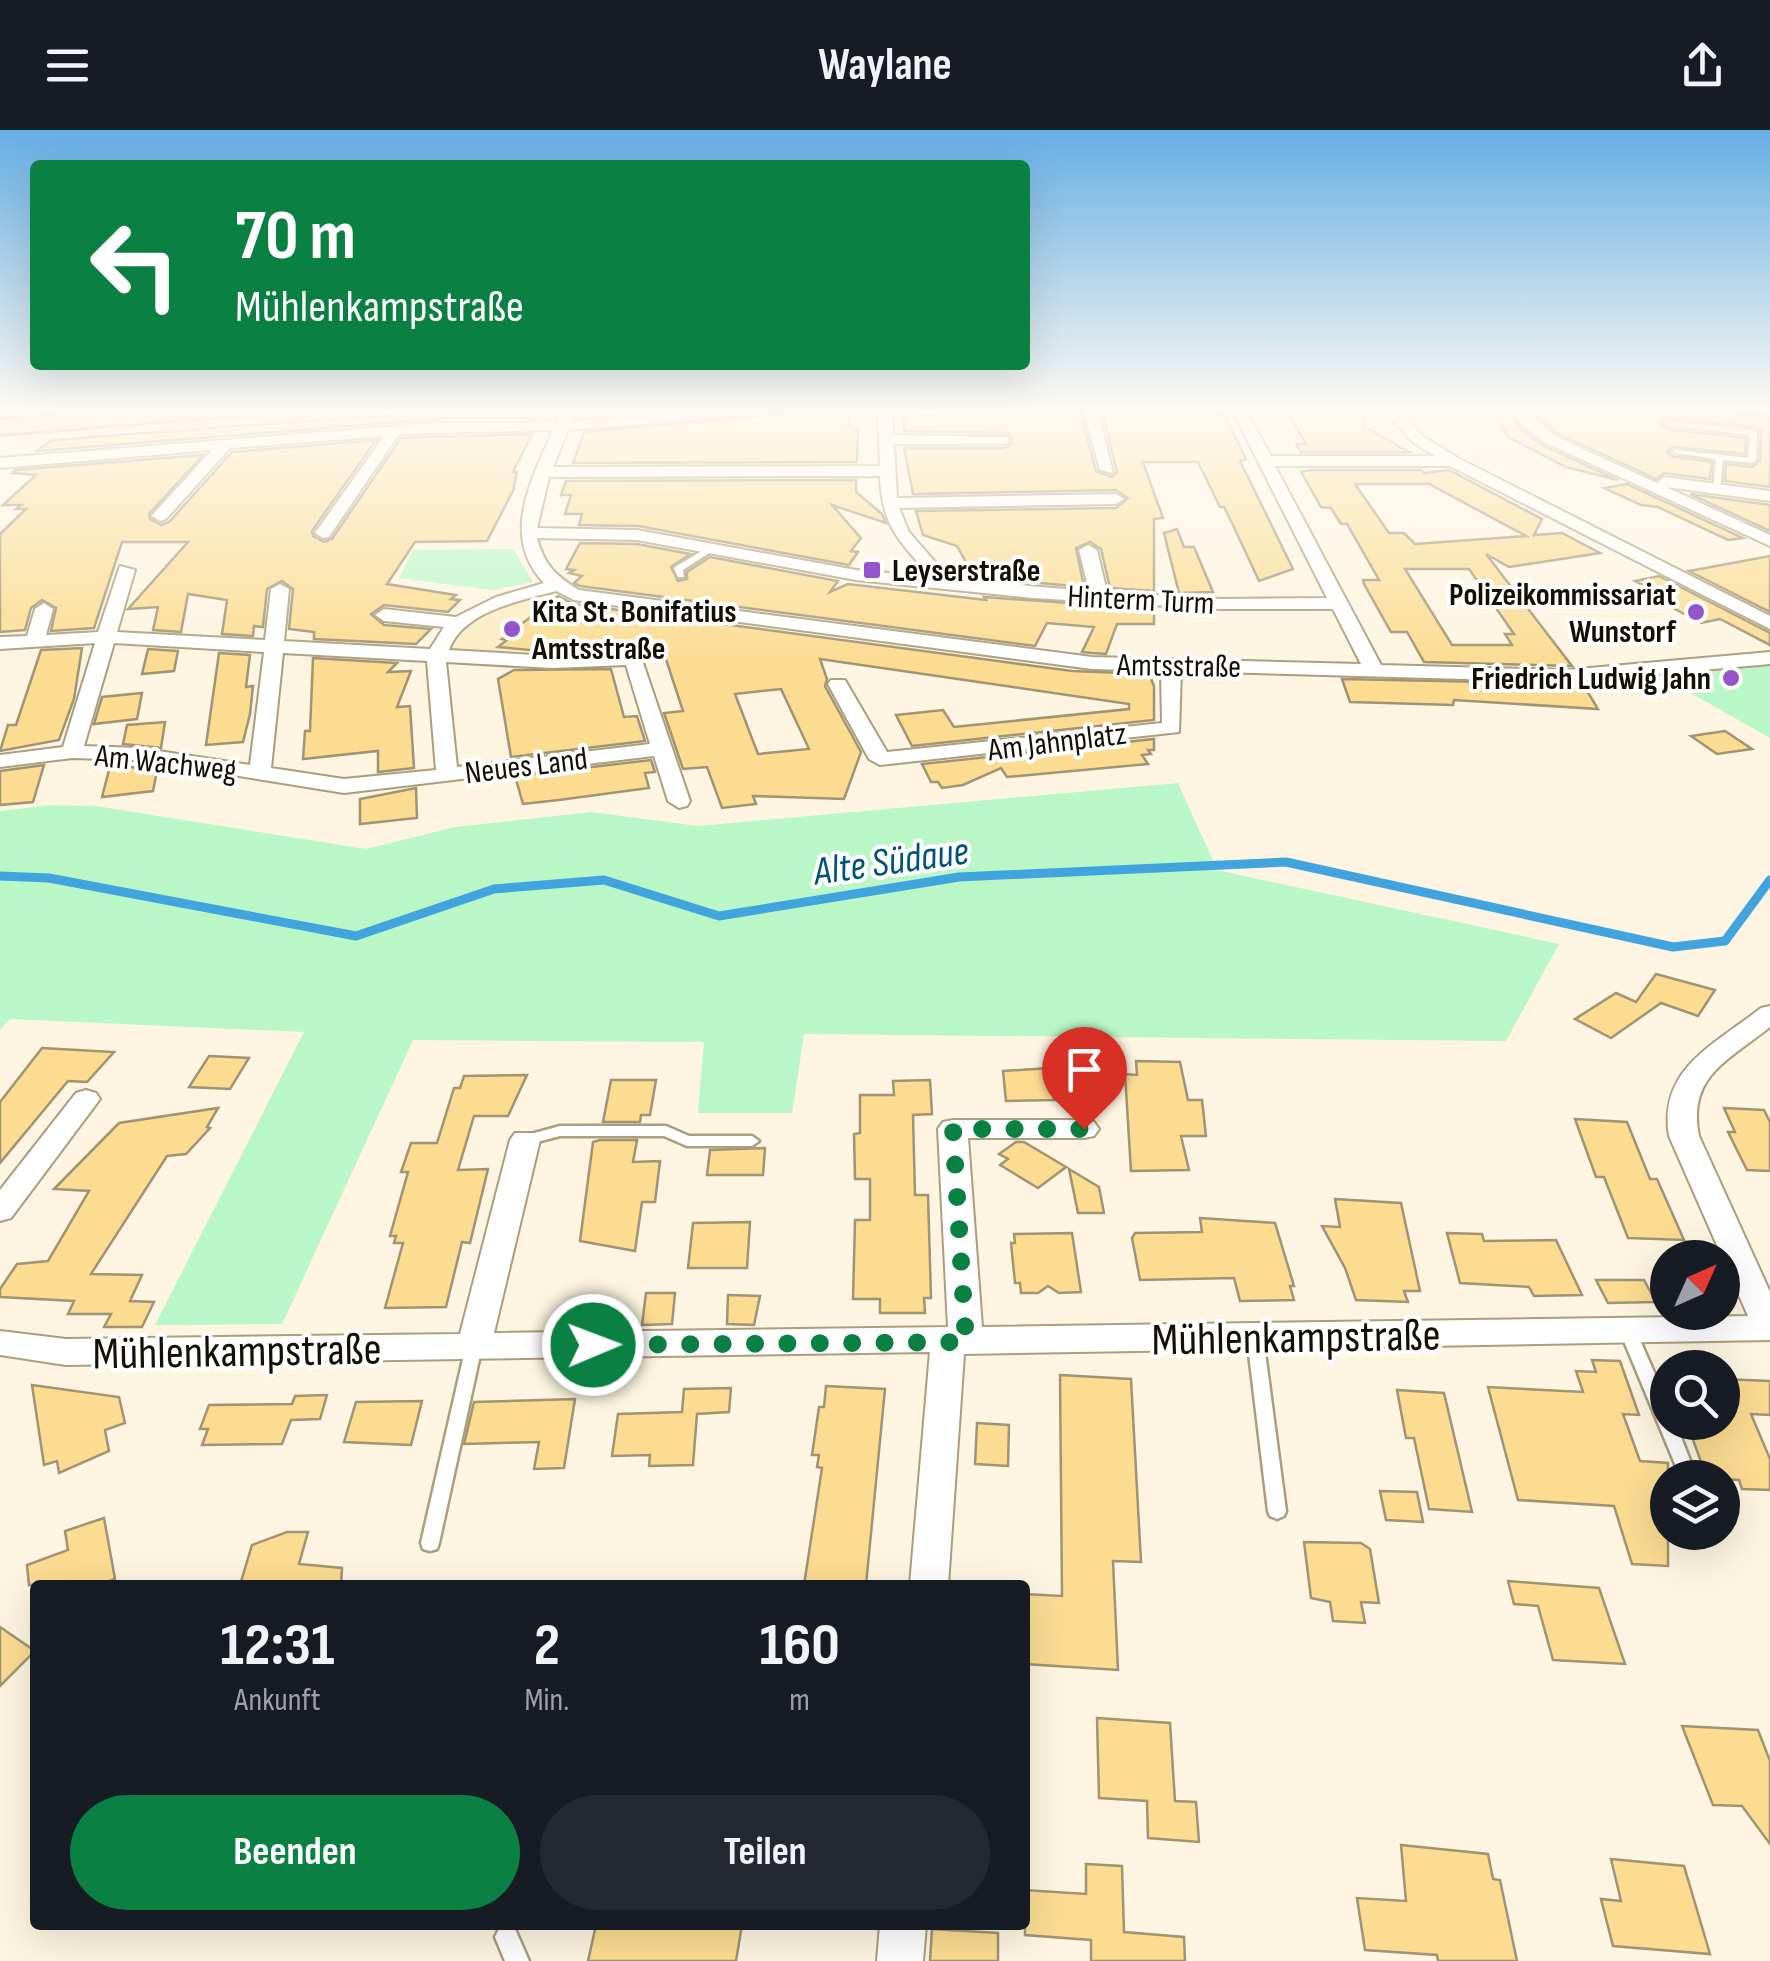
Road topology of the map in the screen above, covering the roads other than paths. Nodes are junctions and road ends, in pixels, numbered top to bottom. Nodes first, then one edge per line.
1 (181, 493) edge
2 (351, 493) edge
3 (533, 493) edge
4 (888, 493) edge
5 (1283, 493) edge
6 (1516, 493) edge
7 (1670, 493) edge
8 (1116, 499) dead end
9 (889, 503) junction
10 (160, 516) dead end
11 (323, 533) dead end
12 (526, 533) junction
13 (1770, 540) edge
14 (713, 548) junction
15 (1088, 550) dead end
16 (126, 570) dead end
17 (680, 575) dead end
18 (940, 584) junction
19 (554, 586) junction
20 (280, 588) dead end
21 (1100, 598) junction
22 (1341, 603) junction
23 (44, 609) dead end
24 (384, 615) dead end
25 (462, 623) junction
26 (1770, 623) edge
27 (106, 637) junction
28 (35, 641) junction
29 (0, 642) edge
30 (274, 645) junction
31 (437, 656) junction
32 (1770, 658) edge
33 (1171, 666) junction
34 (1374, 670) junction
35 (838, 684) dead end
36 (664, 749) junction
37 (72, 752) junction
38 (0, 761) edge
39 (260, 772) junction
40 (448, 774) junction
41 (679, 801) dead end
42 (1770, 1014) edge
43 (86, 1099) dead end
44 (1084, 1129) dead end
45 (525, 1140) joint
46 (752, 1141) dead end
47 (0, 1211) edge
48 (1770, 1328) edge
49 (1627, 1329) junction
50 (1255, 1337) junction
51 (957, 1342) junction
52 (0, 1343) edge
53 (474, 1346) junction
54 (1682, 1460) edge
55 (1276, 1510) dead end
56 (430, 1543) dead end
57 (930, 1580) edge
58 (903, 1930) edge
59 (507, 1936) dead end
60 (518, 1961) edge
61 (900, 1961) edge

1 - 10 street
2 - 11 street
3 - 12 street
4 - 9 street
5 - 22 street
6 - 26 street
7 - 13 street
8 - 9 street
9 - 18 street
12 - 14 street, Hinterm Turm
12 - 19 street
14 - 17 lane
14 - 18 street, Hinterm Turm
15 - 21 street
16 - 27 street, Am Wachweg
18 - 21 street, Hinterm Turm
19 - 25 street
19 - 33 street, Amtsstraße
20 - 30 street, Am Wachweg
21 - 22 street, Hinterm Turm
22 - 34 street
23 - 28 street
24 - 25 street
25 - 31 street
27 - 28 street
27 - 30 street
27 - 37 street, Am Wachweg
28 - 29 street
30 - 31 street
30 - 39 street, Am Wachweg
31 - 36 street
31 - 40 street, Neues Land
32 - 34 street, Amtsstraße
33 - 34 street, Amtsstraße
33 - 35 street, Am Jahnplatz
36 - 40 street, Neues Land
36 - 41 street
37 - 38 street, Am Wachweg
37 - 39 street, Am Wachweg
39 - 40 street, Am Wachweg
42 - 48 street
43 - 47 street
44 - 51 street
45 - 46 lane
45 - 53 street
48 - 49 street, Mühlenkampstraße
49 - 50 street, Mühlenkampstraße
49 - 54 lane
50 - 51 street, Mühlenkampstraße
50 - 55 lane
51 - 53 street, Mühlenkampstraße
51 - 57 street
52 - 53 street, Mühlenkampstraße
53 - 56 lane
58 - 61 street
59 - 60 lane

